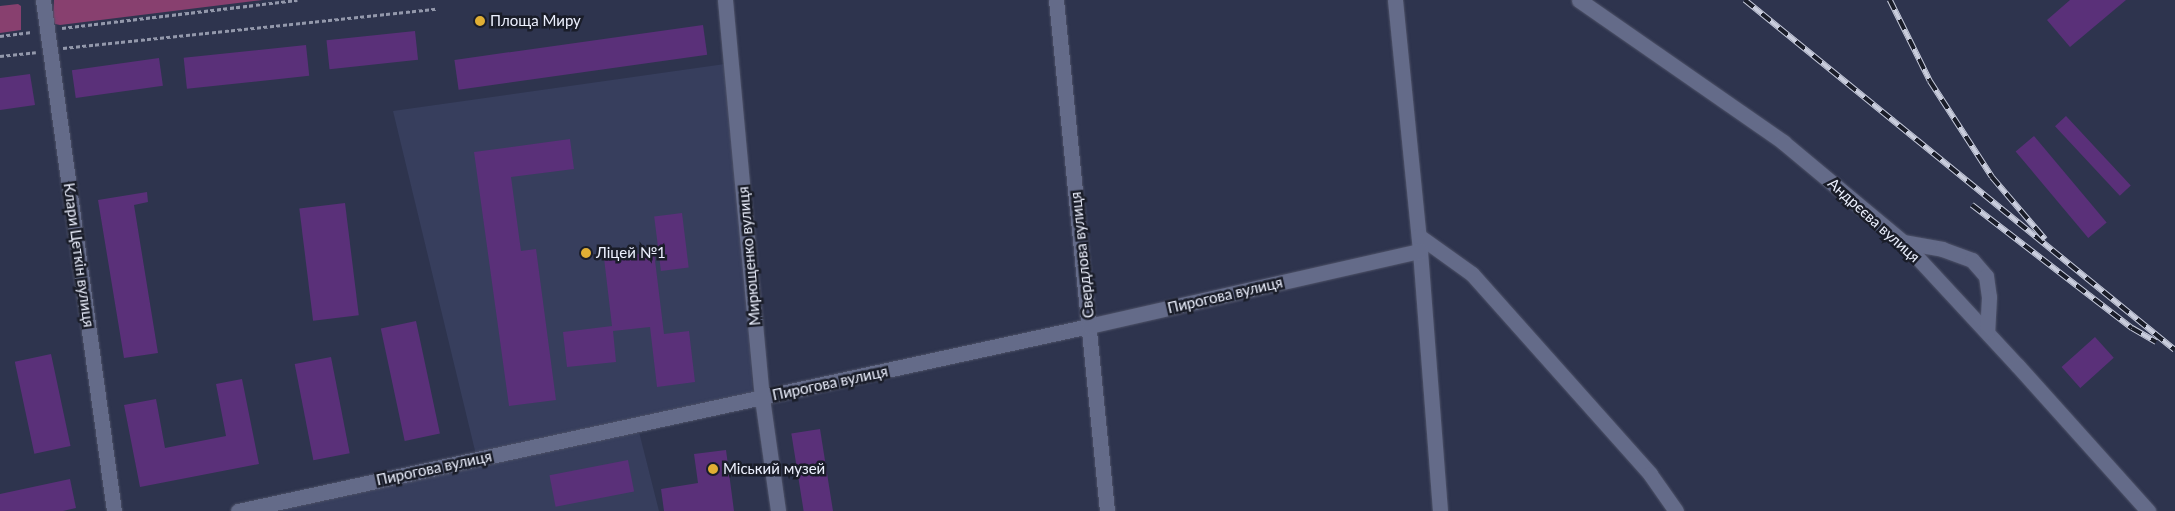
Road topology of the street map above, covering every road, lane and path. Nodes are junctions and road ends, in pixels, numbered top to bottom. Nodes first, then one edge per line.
1 (43, 0) edge
2 (297, 0) edge
3 (725, 0) edge
4 (1056, 0) edge
5 (1395, 0) edge
6 (1579, 0) edge
7 (436, 9) dead end
8 (48, 30) junction
9 (0, 36) edge
10 (50, 50) junction
11 (0, 56) edge
12 (1903, 242) junction
13 (1419, 243) junction
14 (1089, 326) junction
15 (1987, 332) junction
16 (762, 398) junction
17 (114, 511) edge
18 (238, 511) edge
19 (778, 511) edge
20 (1107, 511) edge
21 (1440, 511) edge
22 (1676, 511) edge
23 (2148, 511) edge

1 - 8 street, Клари Цеткін вулиця
2 - 8 path
3 - 16 street, Мирющенко вулиця
4 - 14 street, Свердлова вулиця
5 - 13 street
6 - 12 street, Андрєєва вулиця
7 - 10 path
8 - 9 path
8 - 10 street, Клари Цеткін вулиця
10 - 11 path
10 - 17 street, Клари Цеткін вулиця
12 - 15 street, Андрєєва вулиця
12 - 15 street
13 - 14 street, Пирогова вулиця
13 - 21 street
13 - 22 street
14 - 16 street, Пирогова вулиця
14 - 20 street, Свердлова вулиця
15 - 23 street, Андрєєва вулиця
16 - 18 street, Пирогова вулиця
16 - 19 street, Мирющенко вулиця

